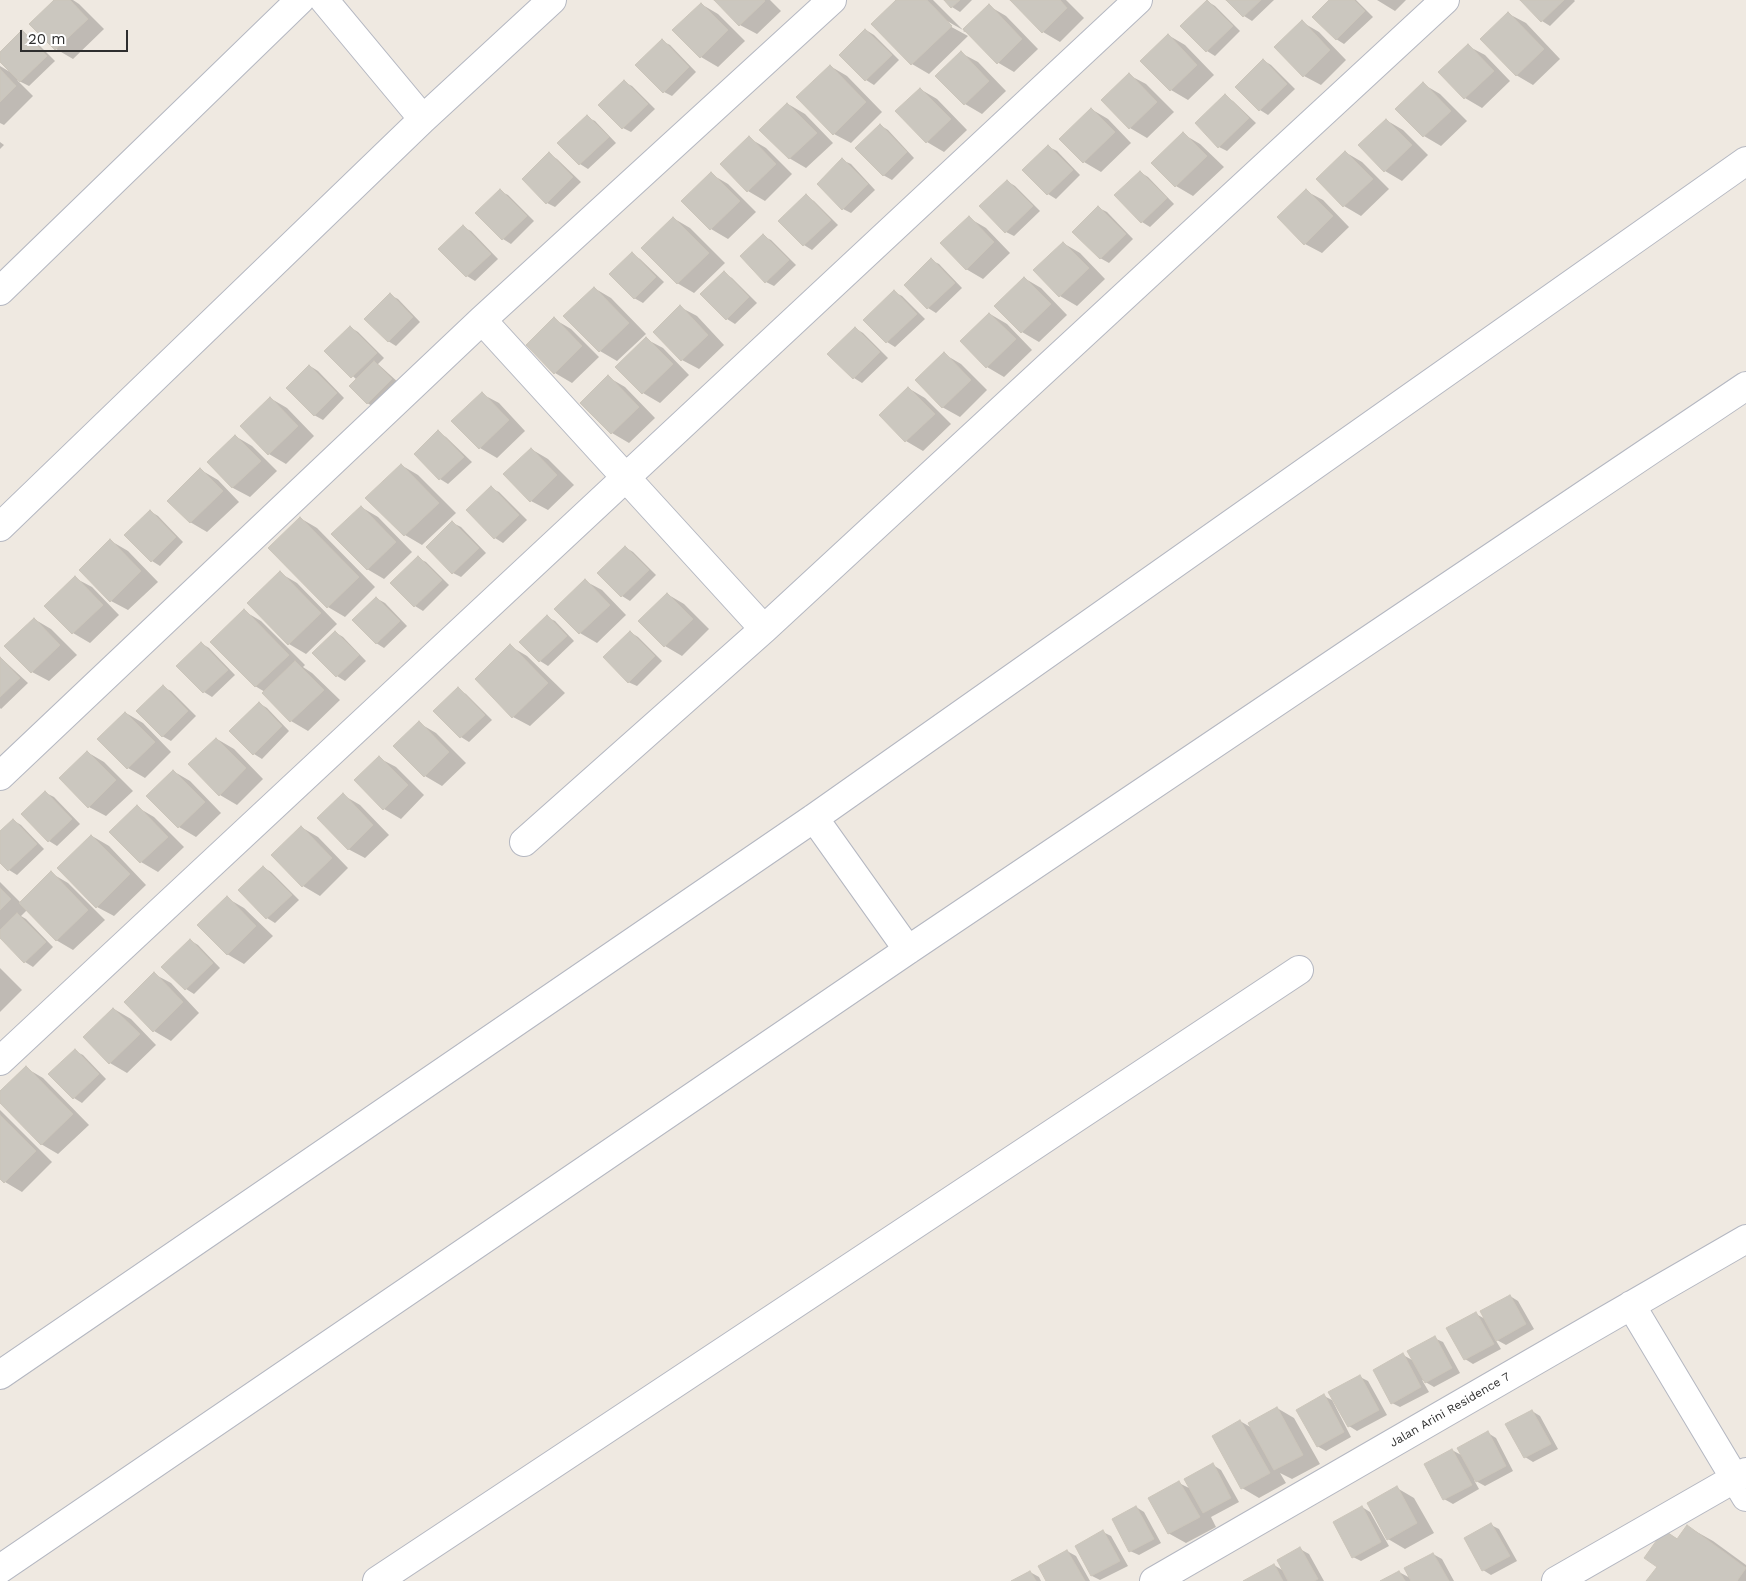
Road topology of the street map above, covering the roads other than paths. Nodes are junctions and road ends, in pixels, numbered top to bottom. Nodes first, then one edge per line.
1 (300, 0) edge
2 (324, 0) edge
3 (552, 0) edge
4 (832, 0) edge
5 (1138, 0) edge
6 (1445, 0) edge
7 (423, 118) junction
8 (1746, 161) edge
9 (0, 291) edge
10 (482, 320) junction
11 (1746, 386) edge
12 (627, 478) junction
13 (0, 528) edge
14 (764, 629) junction
15 (0, 776) edge
16 (814, 818) junction
17 (524, 842) dead end
18 (908, 950) junction
19 (1299, 970) dead end
20 (0, 1060) edge
21 (1746, 1239) edge
22 (1631, 1305) junction
23 (0, 1375) edge
24 (1742, 1482) edge
25 (0, 1569) edge
26 (377, 1581) edge
27 (1154, 1581) edge
28 (1556, 1581) edge

1 - 9 street
2 - 7 street
3 - 7 street
4 - 10 street
5 - 12 street
6 - 14 street
7 - 13 street
8 - 16 street
10 - 12 street
10 - 15 street
11 - 18 street
12 - 14 street
12 - 20 street
14 - 17 street
16 - 18 street
16 - 23 street
18 - 25 street
19 - 26 street
21 - 22 street, Jalan Arini Residence 7
22 - 24 street
22 - 27 street, Jalan Arini Residence 7
24 - 28 street

